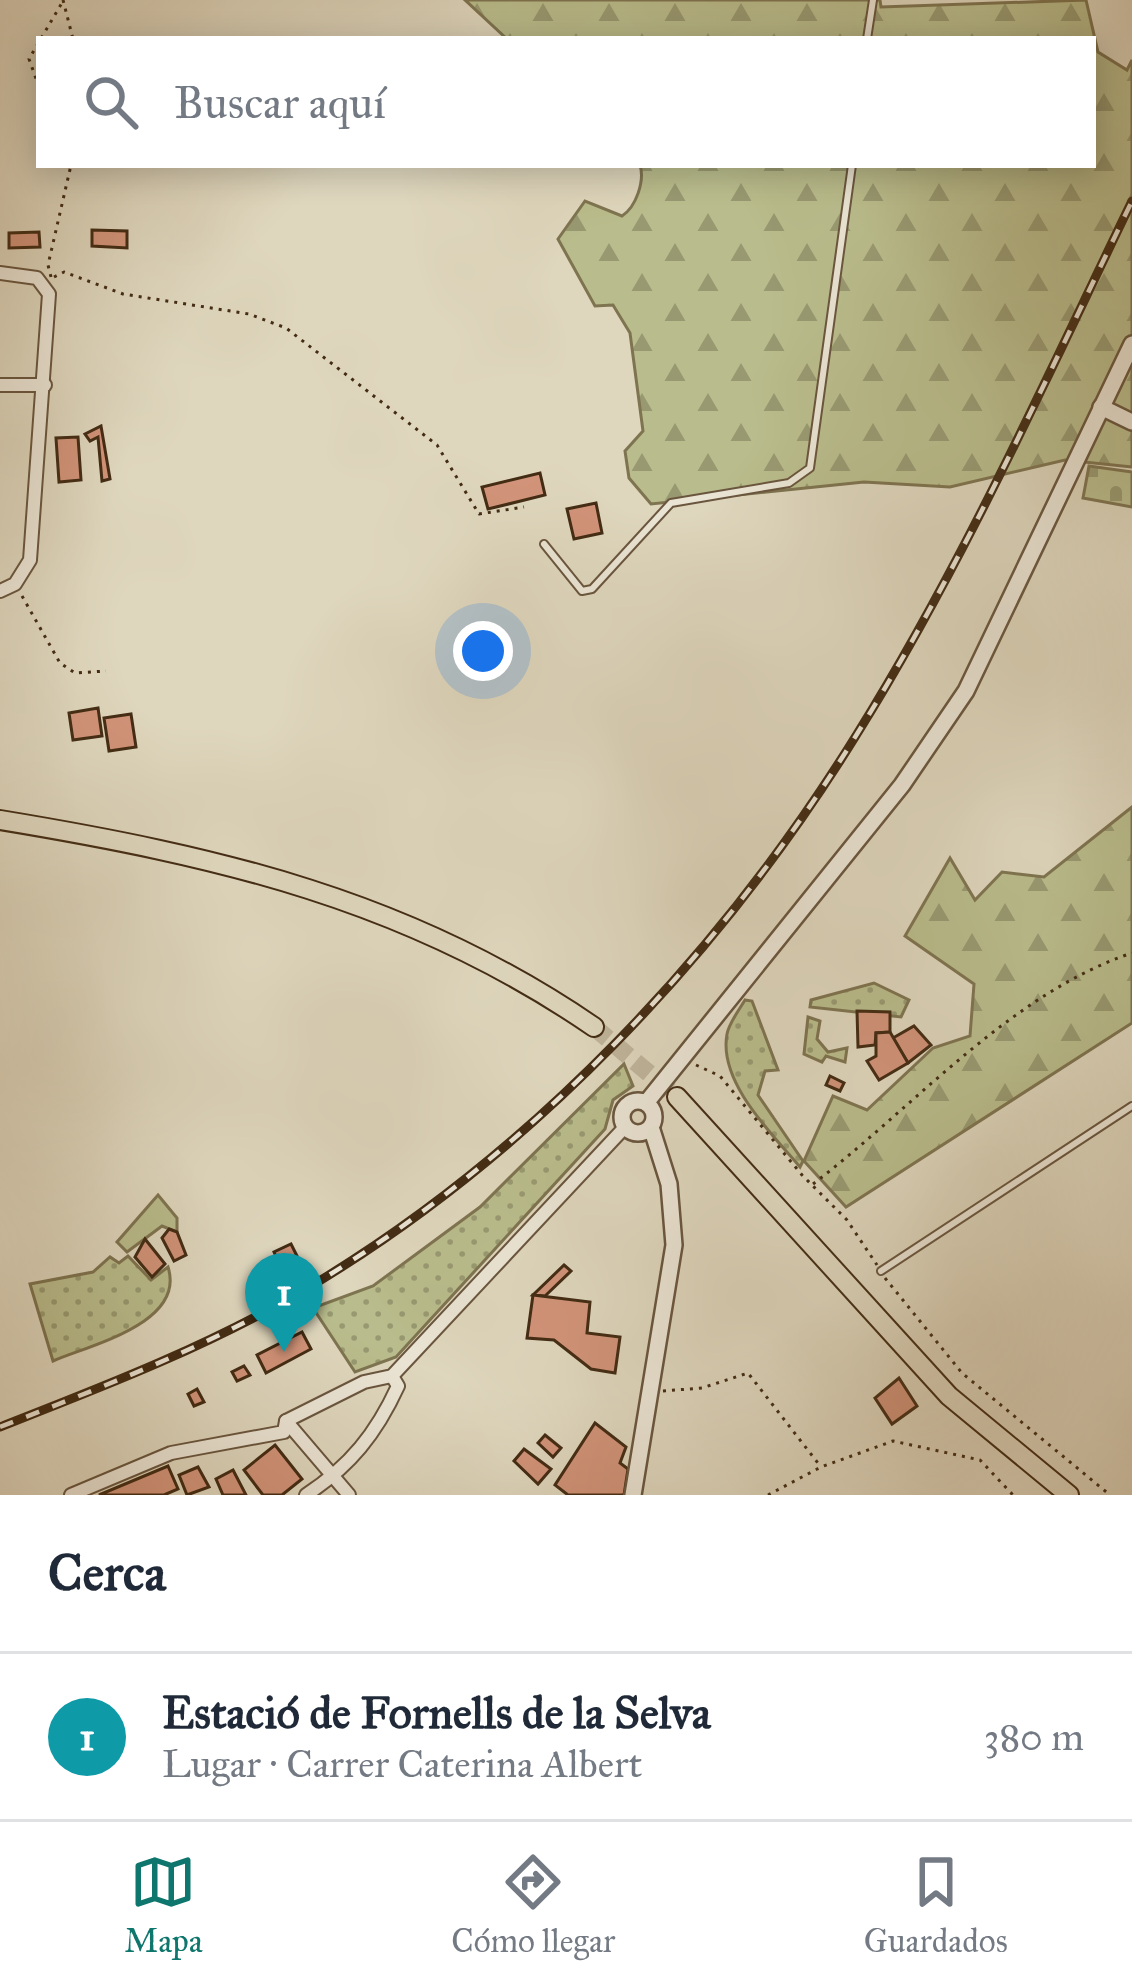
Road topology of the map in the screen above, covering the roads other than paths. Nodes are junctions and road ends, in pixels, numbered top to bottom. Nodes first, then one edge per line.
1 (873, 0) edge
2 (868, 36) edge
3 (852, 168) edge
4 (0, 273) edge
5 (1132, 344) edge
6 (0, 385) edge
7 (44, 385) junction
8 (1101, 406) junction
9 (1132, 422) edge
10 (544, 544) dead end
11 (0, 591) edge
12 (0, 820) edge
13 (593, 1027) tunnel mouth
14 (677, 1097) tunnel mouth
15 (646, 1103) junction
16 (1132, 1106) edge
17 (626, 1126) junction
18 (650, 1127) junction
19 (881, 1271) road end
20 (392, 1376) junction
21 (286, 1421) junction
22 (334, 1477) junction
23 (71, 1495) edge
24 (306, 1495) edge
25 (349, 1495) edge
26 (633, 1495) edge
27 (1070, 1495) edge

1 - 2 lane
3 - 10 lane
4 - 7 street
5 - 8 street
6 - 7 street
7 - 11 street
8 - 9 street
8 - 15 street
12 - 13 highway
14 - 27 highway
15 - 17 street
15 - 18 street
16 - 19 lane
17 - 18 street
17 - 20 street
18 - 26 street
20 - 21 street
20 - 22 street
21 - 22 street
21 - 23 street
22 - 24 street
22 - 25 street

